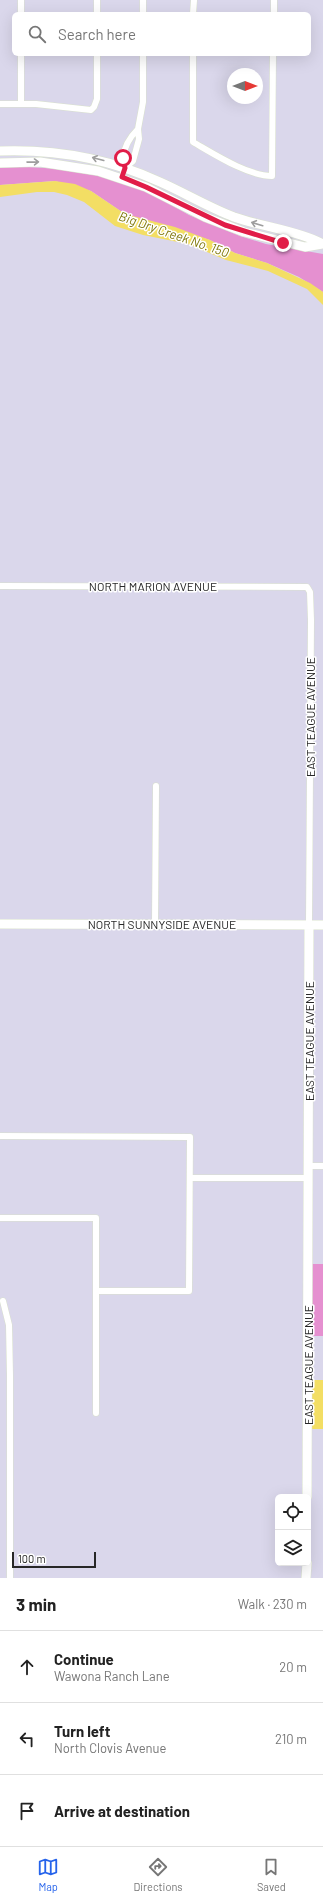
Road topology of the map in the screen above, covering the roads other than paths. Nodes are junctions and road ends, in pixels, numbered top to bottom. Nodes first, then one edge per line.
1 (21, 0) edge
2 (97, 0) edge
3 (143, 0) edge
4 (194, 0) edge
5 (274, 0) edge
6 (21, 12) edge
7 (97, 12) edge
8 (143, 12) edge
9 (193, 12) edge
10 (274, 12) edge
11 (21, 56) edge
12 (97, 56) edge
13 (143, 56) edge
14 (193, 56) edge
15 (273, 56) edge
16 (0, 104) edge
17 (21, 104) junction
18 (138, 129) junction
19 (0, 151) edge
20 (0, 163) edge
21 (125, 168) junction
22 (122, 177) junction
23 (322, 244) edge
24 (0, 586) edge
25 (307, 586) joint
26 (156, 786) dead end
27 (0, 924) edge
28 (155, 924) junction
29 (309, 925) junction
30 (323, 925) edge
31 (0, 1136) edge
32 (309, 1166) junction
33 (323, 1166) edge
34 (190, 1178) junction
35 (309, 1178) junction
36 (0, 1218) edge
37 (96, 1291) junction
38 (3, 1301) dead end
39 (96, 1413) dead end
40 (307, 1494) edge
41 (307, 1566) edge
42 (10, 1578) edge
43 (306, 1578) edge

1 - 6 street
2 - 7 street
3 - 8 street
4 - 9 street
5 - 10 street
11 - 17 street
12 - 17 street
13 - 18 street
14 - 15 street
16 - 17 street
18 - 21 street
18 - 21 street
21 -> 19 main road
20 -> 22 main road
21 - 22 street
23 -> 21 main road
22 - 23 main road
24 - 25 street, NORTH MARION AVENUE
25 - 29 street, EAST TEAGUE AVENUE
26 - 28 street
27 - 28 main road, NORTH SUNNYSIDE AVENUE
28 - 29 main road, NORTH SUNNYSIDE AVENUE
29 - 30 main road, NORTH SUNNYSIDE AVENUE
29 - 32 main road, EAST TEAGUE AVENUE
31 - 34 street
32 - 33 street
32 - 35 main road, EAST TEAGUE AVENUE
34 - 35 street
34 - 37 street
35 - 40 main road, EAST TEAGUE AVENUE
36 - 37 street
37 - 39 street
38 - 42 street
41 - 43 main road

